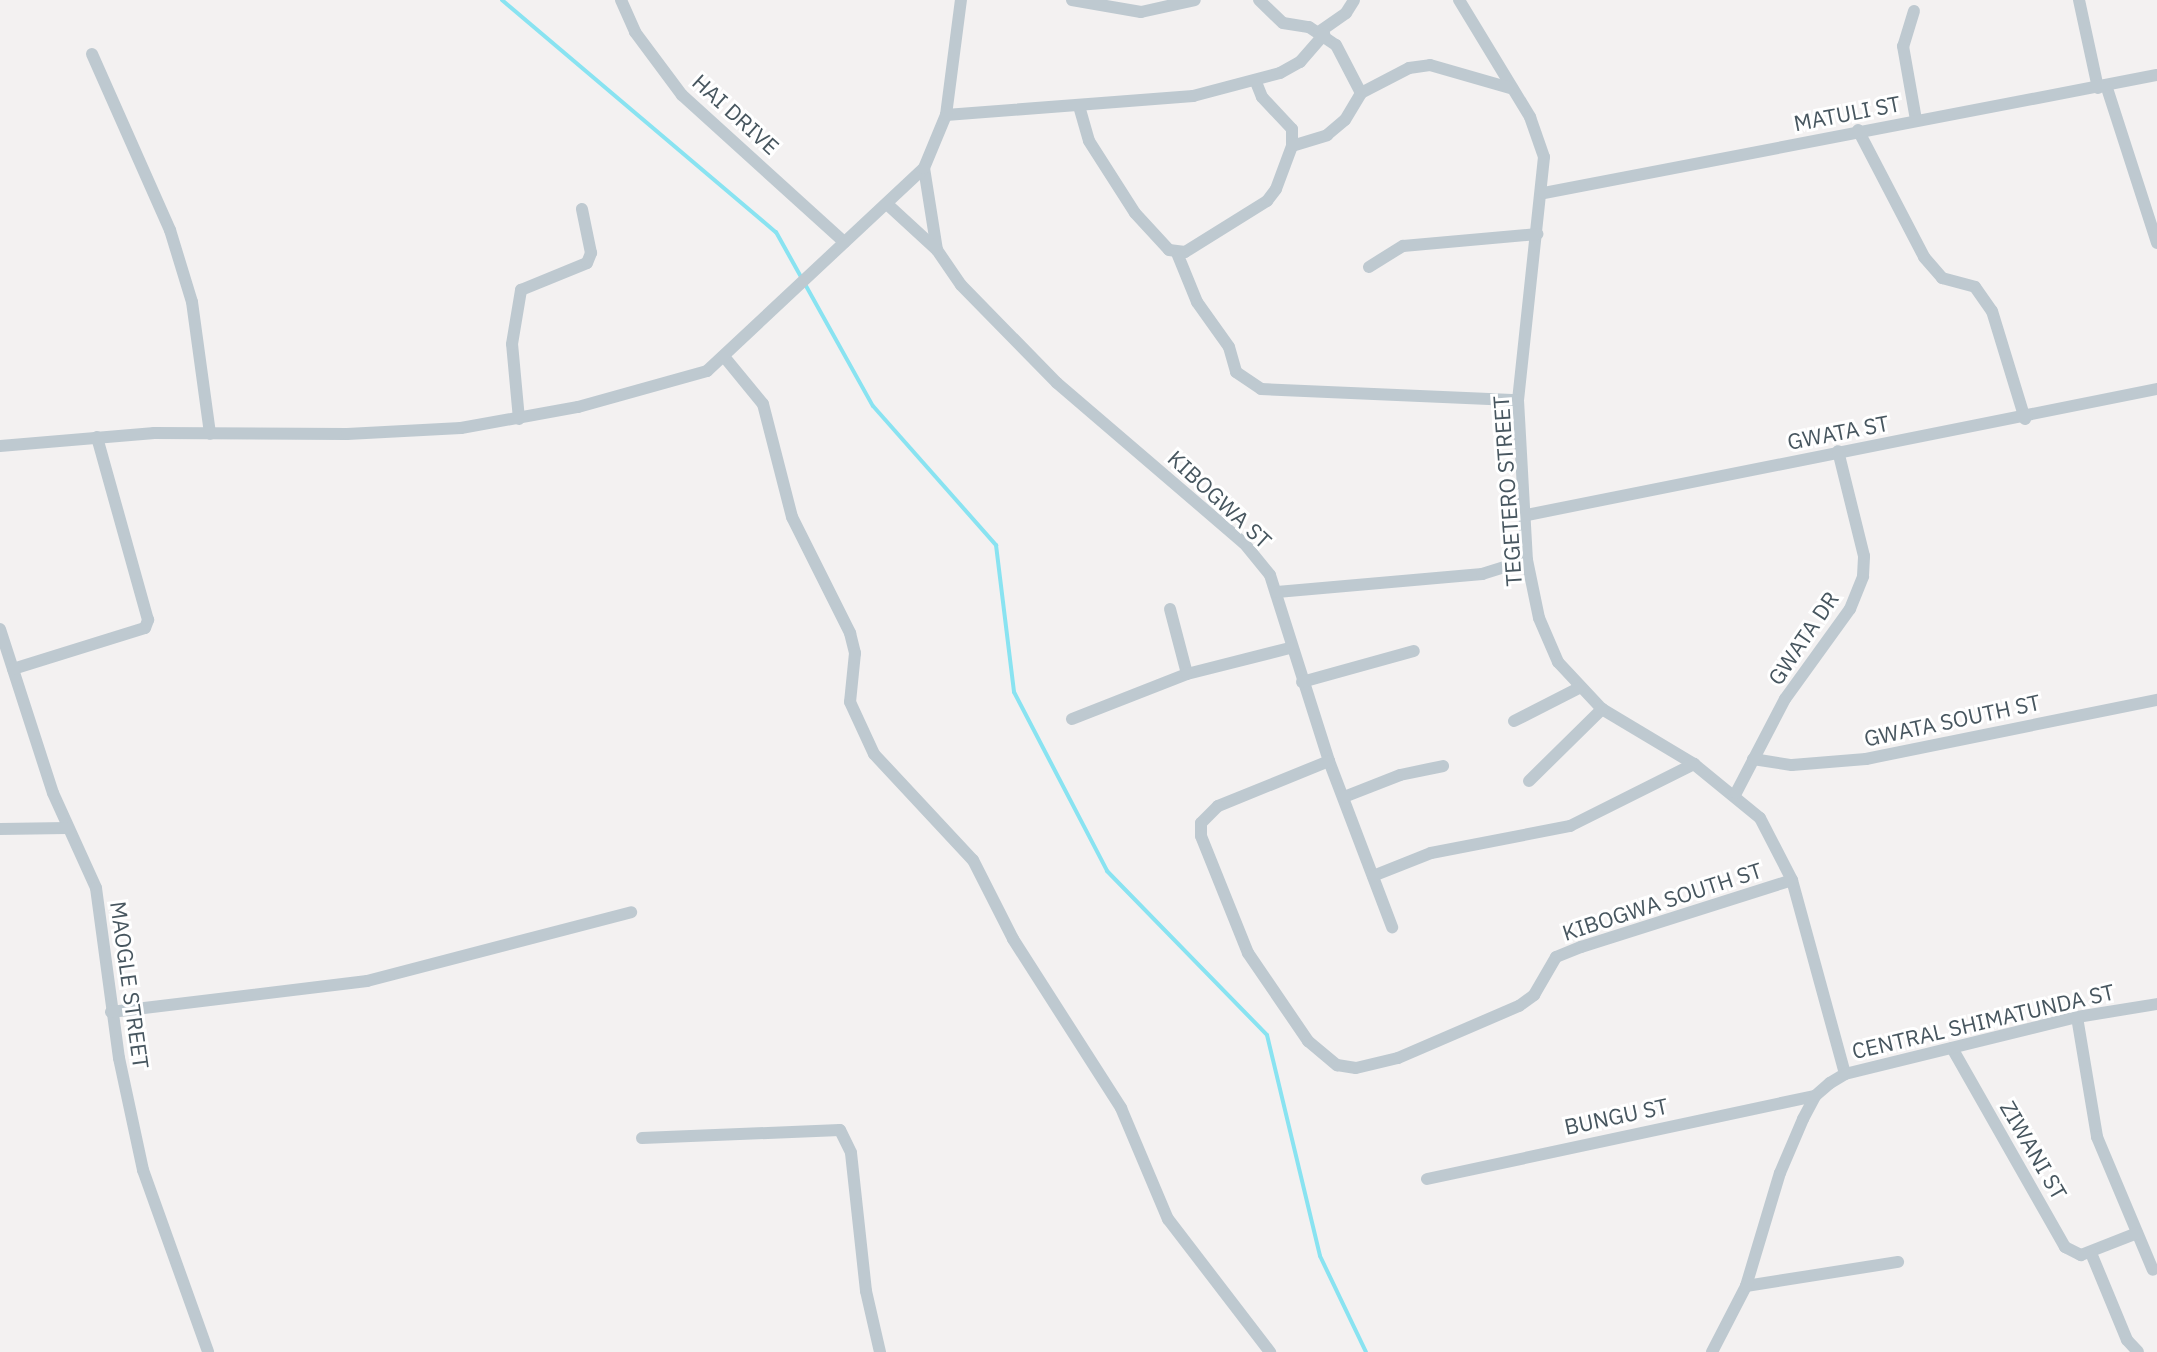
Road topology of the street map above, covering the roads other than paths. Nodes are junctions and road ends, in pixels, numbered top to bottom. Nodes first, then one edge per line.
1 (621, 0) edge
2 (961, 0) edge
3 (1072, 0) edge
4 (1195, 0) edge
5 (1354, 0) edge
6 (1459, 0) edge
7 (2079, 0) edge
8 (1264, 2) edge
9 (1914, 11) dead end
10 (1322, 33) junction
11 (92, 54) dead end
12 (2157, 75) edge
13 (1255, 80) junction
14 (2102, 87) junction
15 (1513, 89) junction
16 (1361, 93) junction
17 (1079, 106) junction
18 (946, 115) junction
19 (1916, 120) junction
20 (1858, 130) junction
21 (1292, 146) junction
22 (924, 168) junction
23 (1544, 193) junction
24 (887, 204) junction
25 (582, 209) dead end
26 (1537, 234) junction
27 (844, 242) junction
28 (2157, 243) edge
29 (937, 250) junction
30 (1177, 253) junction
31 (1369, 267) dead end
32 (726, 359) junction
33 (2157, 389) edge
34 (1518, 400) junction
35 (519, 419) junction
36 (2025, 419) junction
37 (210, 434) junction
38 (97, 437) junction
39 (0, 446) edge
40 (1838, 451) junction
41 (1527, 515) junction
42 (1527, 560) junction
43 (1277, 592) junction
44 (1170, 609) dead end
45 (0, 629) edge
46 (1290, 648) junction
47 (1414, 651) dead end
48 (13, 669) junction
49 (1187, 674) junction
50 (1302, 682) junction
51 (1579, 688) junction
52 (2157, 700) edge
53 (1602, 709) junction
54 (1072, 719) dead end
55 (1514, 721) dead end
56 (1753, 759) junction
57 (1329, 761) junction
58 (1694, 764) junction
59 (1443, 766) dead end
60 (1529, 781) dead end
61 (1736, 793) junction
62 (1344, 797) junction
63 (67, 828) junction
64 (0, 829) edge
65 (1373, 876) junction
66 (1792, 880) junction
67 (631, 912) dead end
68 (1392, 927) dead end
69 (2157, 1004) edge
70 (111, 1012) junction
71 (2077, 1017) junction
72 (1952, 1048) junction
73 (1845, 1074) junction
74 (1815, 1096) junction
75 (642, 1138) dead end
76 (1427, 1179) dead end
77 (2137, 1233) junction
78 (2091, 1253) junction
79 (1898, 1262) dead end
80 (2153, 1270) dead end
81 (1746, 1286) junction
82 (208, 1352) edge
83 (880, 1352) edge
84 (1270, 1352) edge
85 (1712, 1352) edge
86 (2138, 1352) edge

1 - 27 street, HAI DRIVE
2 - 18 street
3 - 4 street
5 - 10 street
6 - 15 street, TEGETERO STREET
7 - 14 street
8 - 10 street
9 - 19 street
10 - 13 street
10 - 16 street
11 - 37 street
12 - 14 street, MATULI ST
13 - 17 street
13 - 21 street
14 - 19 street, MATULI ST
14 - 28 street
15 - 16 street
15 - 23 street, TEGETERO STREET
16 - 21 street
17 - 18 street
17 - 30 street
18 - 22 street
19 - 20 street, MATULI ST
20 - 23 street, MATULI ST
20 - 36 street
21 - 30 street
22 - 24 street
22 - 29 street, KIBOGWA ST
23 - 26 street, TEGETERO STREET
24 - 27 street
24 - 29 street
25 - 35 street
26 - 31 street
26 - 34 street, TEGETERO STREET
27 - 32 street
29 - 43 street, KIBOGWA ST
30 - 34 street
32 - 35 street
32 - 84 street
33 - 36 street, GWATA ST
34 - 41 street, TEGETERO STREET
35 - 37 street
36 - 40 street, GWATA ST
37 - 38 street
38 - 39 street
38 - 48 street
40 - 41 street, GWATA ST
40 - 56 street, GWATA DR
41 - 42 street, TEGETERO STREET
42 - 43 street
42 - 51 street, TEGETERO STREET
43 - 46 street, KIBOGWA ST
44 - 49 street
45 - 48 street, MAOGLE STREET
46 - 49 street
46 - 50 street, KIBOGWA ST
47 - 50 street
48 - 63 street, MAOGLE STREET
49 - 54 street
50 - 57 street, KIBOGWA ST
51 - 53 street, TEGETERO STREET
51 - 55 street
52 - 56 street, GWATA SOUTH ST
53 - 58 street, TEGETERO STREET
53 - 60 street
56 - 61 street, GWATA DR
57 - 62 street, KIBOGWA ST
57 - 66 street, KIBOGWA SOUTH ST
58 - 61 street, TEGETERO STREET
58 - 65 street
59 - 62 street
61 - 66 street, TEGETERO STREET
62 - 65 street, KIBOGWA ST
63 - 64 street
63 - 70 street, MAOGLE STREET
65 - 68 street, KIBOGWA ST
66 - 73 street, TEGETERO STREET
67 - 70 street
69 - 71 street, CENTRAL SHIMATUNDA ST
70 - 82 street, MAOGLE STREET
71 - 72 street, CENTRAL SHIMATUNDA ST
71 - 77 street
72 - 73 street, CENTRAL SHIMATUNDA ST
72 - 78 street, ZIWANI ST
73 - 74 street, CENTRAL SHIMATUNDA ST
74 - 76 street, BUNGU ST
74 - 81 street, CENTRAL SHIMATUNDA ST
75 - 83 street
77 - 78 street
77 - 80 street
78 - 86 street
79 - 81 street
81 - 85 street, CENTRAL SHIMATUNDA ST

